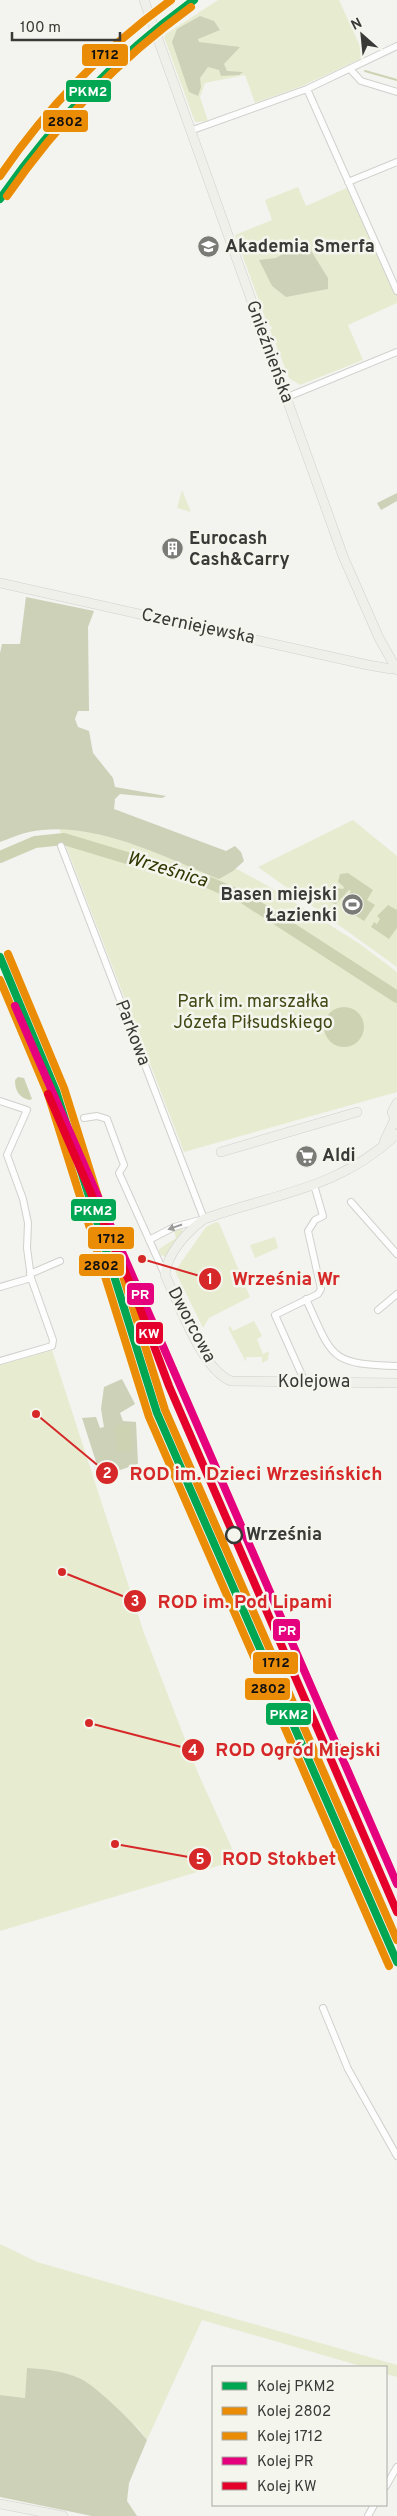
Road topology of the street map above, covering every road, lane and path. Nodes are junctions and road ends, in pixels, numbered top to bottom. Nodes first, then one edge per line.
1 (144, 0) edge
2 (397, 46) edge
3 (350, 69) junction
4 (307, 89) junction
5 (397, 92) edge
6 (190, 131) junction
7 (397, 162) edge
8 (348, 182) junction
9 (397, 291) edge
10 (397, 352) edge
11 (285, 398) junction
12 (0, 583) edge
13 (396, 668) edge
14 (60, 846) dead end
15 (0, 1101) edge
16 (397, 1103) edge
17 (357, 1112) dead end
18 (84, 1118) dead end
19 (396, 1122) edge
20 (397, 1134) edge
21 (381, 1147) junction
22 (221, 1152) dead end
23 (3, 1155) edge
24 (314, 1186) junction
25 (351, 1202) dead end
26 (204, 1219) junction
27 (149, 1240) junction
28 (397, 1254) edge
29 (60, 1262) dead end
30 (165, 1275) junction
31 (30, 1276) junction
32 (0, 1287) edge
33 (397, 1294) edge
34 (306, 1300) junction
35 (378, 1310) dead end
36 (0, 1361) edge
37 (397, 1366) edge
38 (230, 1381) joint
39 (305, 1382) junction
40 (397, 1383) edge
41 (324, 2008) dead end
42 (397, 2156) edge
43 (397, 2467) edge
44 (387, 2484) edge
45 (0, 2504) edge
46 (63, 2516) edge

1 - 6 street, Gnieźnieńska
2 - 3 street
3 - 4 street
3 - 5 street
4 - 6 street
4 - 8 street
6 - 11 street, Gnieźnieńska
7 - 8 street
8 - 9 street
10 - 11 street
11 - 13 street, Gnieźnieńska
12 - 13 street, Czerniejewska
14 - 26 street, Parkowa
15 - 23 street
16 - 19 street
17 - 22 street
18 - 27 street, Dworcowa
19 - 21 street
20 - 21 street
21 - 24 street
23 - 31 street
24 - 26 street
24 - 34 street
25 - 28 street
26 -> 27 street
26 - 30 street
27 - 30 street, Dworcowa
29 - 31 street
30 - 38 street, Dworcowa
31 - 32 street
31 - 36 street
33 - 35 street
34 - 37 street
34 - 39 street
38 - 39 street, Kolejowa
39 - 40 street, Kolejowa
41 - 42 street
43 - 44 street
45 - 46 street

